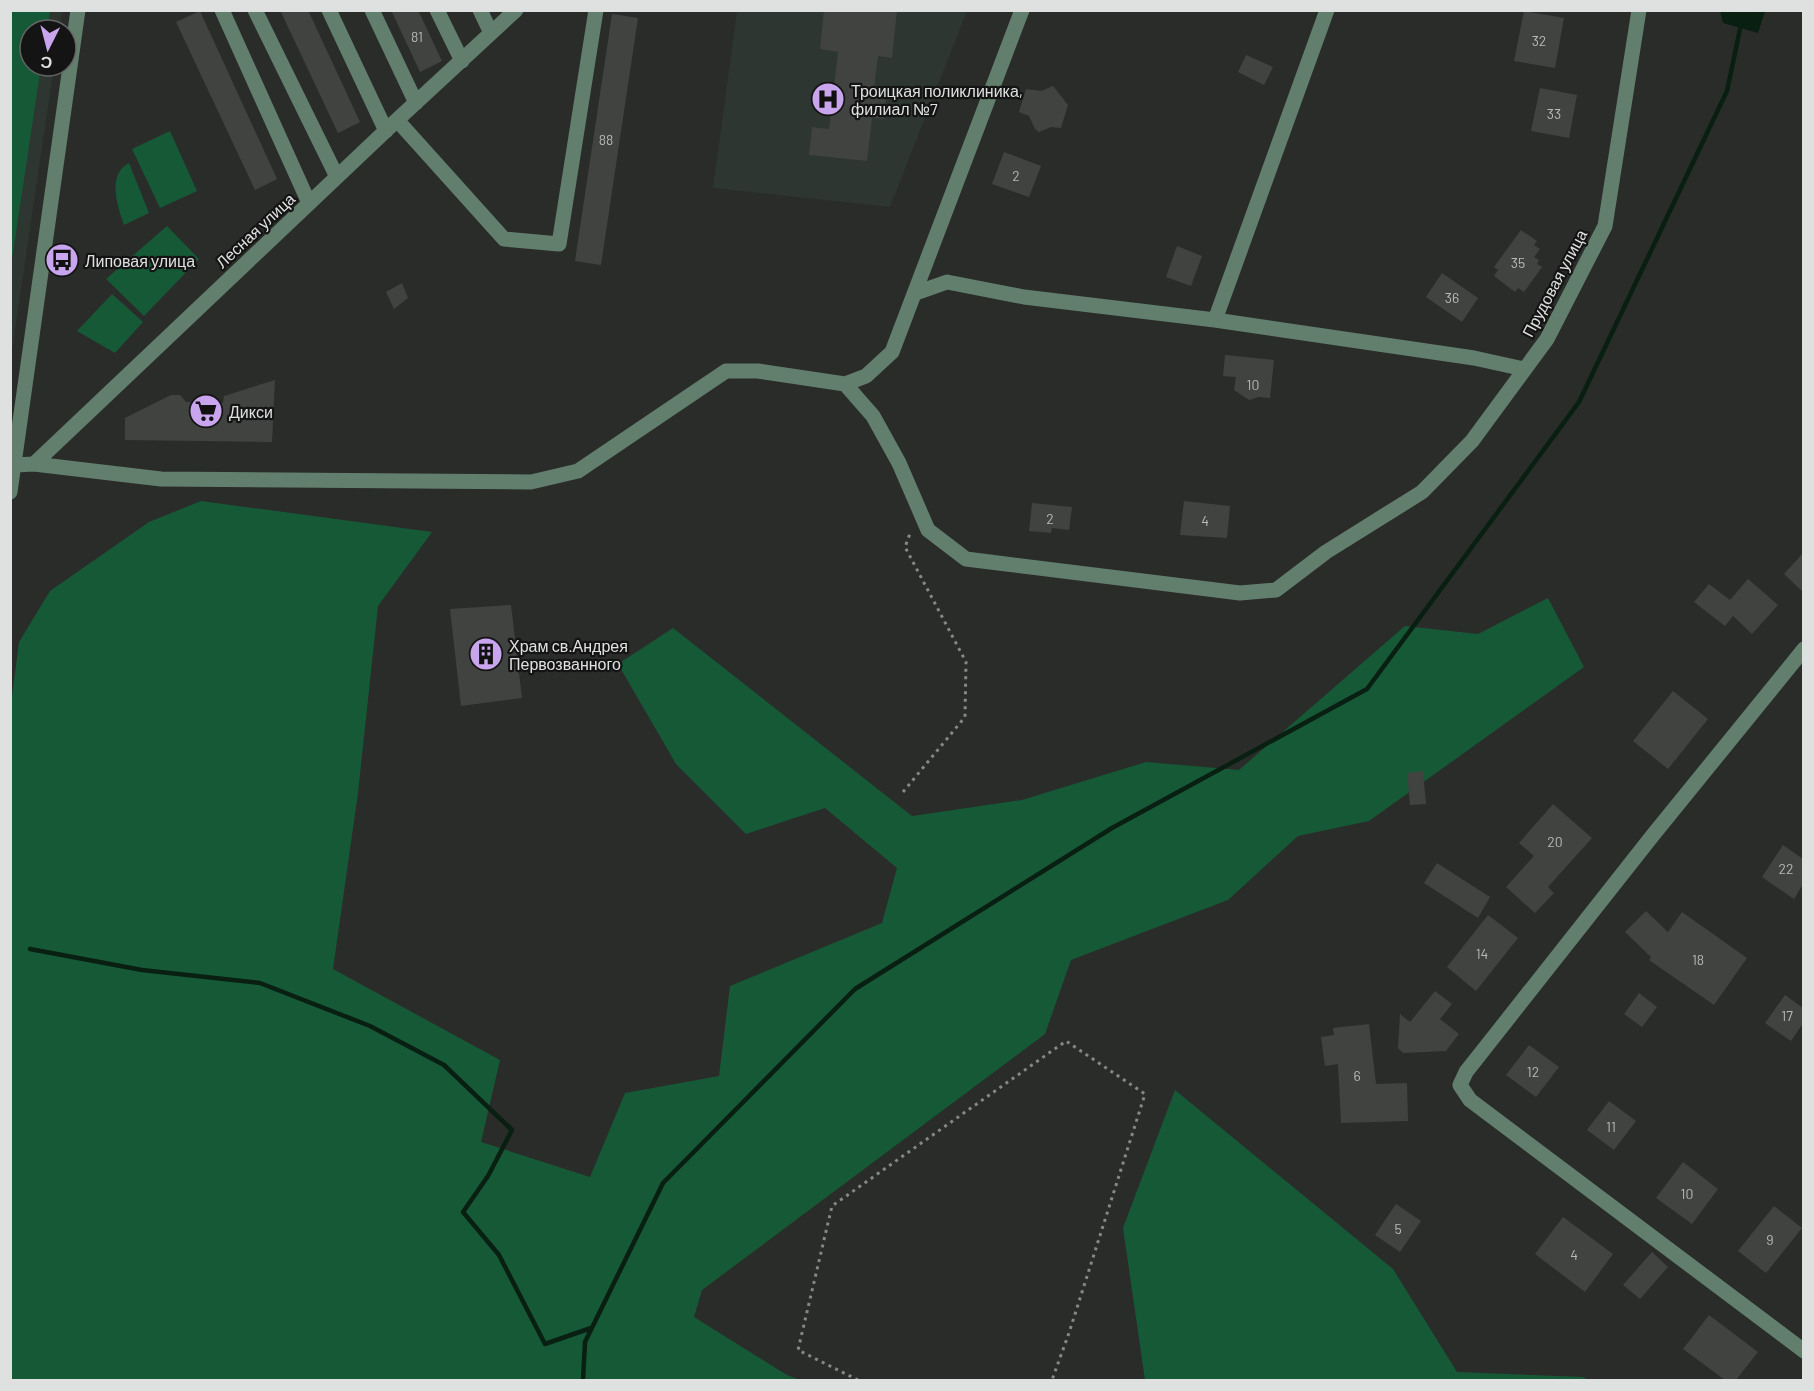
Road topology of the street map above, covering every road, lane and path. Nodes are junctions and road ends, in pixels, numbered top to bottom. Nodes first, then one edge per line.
1 (78, 10) edge
2 (222, 10) edge
3 (255, 10) edge
4 (329, 10) edge
5 (372, 10) edge
6 (437, 10) edge
7 (480, 10) edge
8 (516, 10) edge
9 (596, 10) edge
10 (1022, 10) edge
11 (1327, 10) edge
12 (1639, 10) edge
13 (491, 33) junction
14 (462, 61) junction
15 (416, 103) junction
16 (391, 126) junction
17 (337, 177) junction
18 (309, 203) junction
19 (916, 293) junction
20 (1215, 320) junction
21 (1524, 369) junction
22 (844, 384) junction
23 (34, 464) junction
24 (15, 465) junction
25 (10, 492) edge
26 (920, 510) junction
27 (1803, 649) edge
28 (903, 792) dead end
29 (1803, 1351) edge
30 (858, 1380) edge
31 (1052, 1380) edge

1 - 24 street
2 - 18 street
3 - 17 street
4 - 16 street
5 - 15 street
6 - 14 street
7 - 13 street
8 - 13 street, Лесная улица
9 - 16 street
10 - 19 street
11 - 20 street
12 - 21 street, Прудовая улица
13 - 14 street, Лесная улица
14 - 15 street, Лесная улица
15 - 16 street, Лесная улица
16 - 17 street, Лесная улица
17 - 18 street, Лесная улица
18 - 23 street, Лесная улица
19 - 20 street
19 - 22 street
20 - 21 street
21 - 26 street, Прудовая улица
22 - 23 street
22 - 26 street, Прудовая улица
23 - 24 street
24 - 25 street
26 - 28 path
27 - 29 street
30 - 31 path

